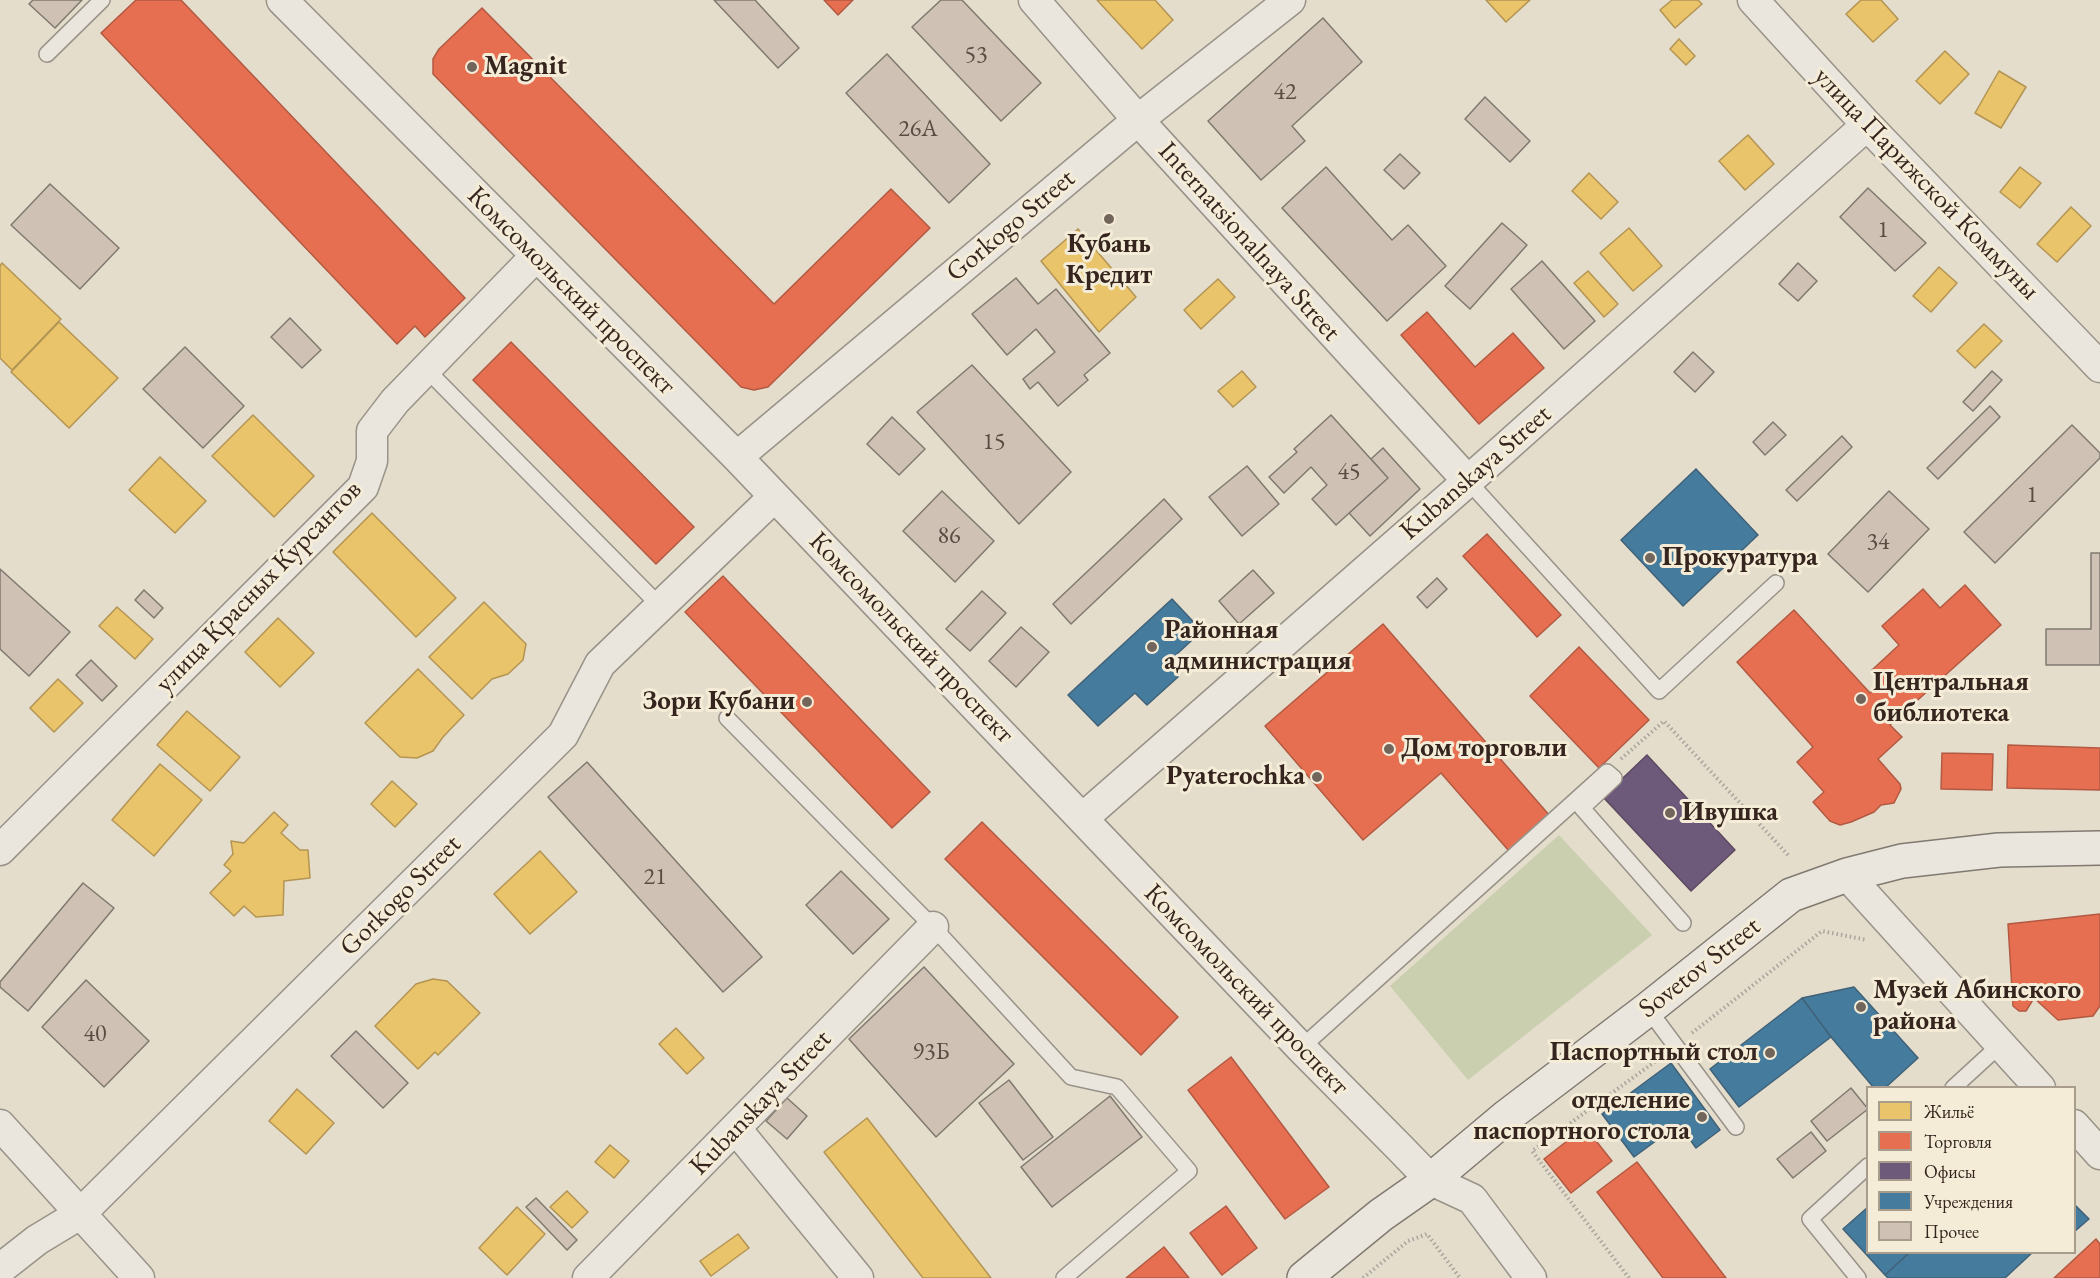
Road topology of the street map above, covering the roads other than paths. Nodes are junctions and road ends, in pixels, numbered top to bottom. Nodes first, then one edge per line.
1 (102, 0) edge
2 (282, 0) edge
3 (1034, 0) edge
4 (1290, 0) edge
5 (1753, 0) edge
6 (47, 54) dead end
7 (1138, 120) junction
8 (1867, 125) junction
9 (536, 256) junction
10 (2100, 367) edge
11 (426, 369) junction
12 (737, 457) junction
13 (1468, 481) junction
14 (774, 497) junction
15 (1776, 583) dead end
16 (661, 607) junction
17 (728, 718) dead end
18 (1083, 818) junction
19 (2100, 848) edge
20 (0, 850) edge
21 (1847, 875) junction
22 (1683, 923) dead end
23 (933, 927) junction
24 (1648, 1009) junction
25 (2001, 1044) junction
26 (1301, 1048) junction
27 (1955, 1086) edge
28 (2038, 1086) edge
29 (0, 1125) edge
30 (1736, 1127) dead end
31 (2076, 1127) edge
32 (736, 1129) junction
33 (2100, 1154) edge
34 (1866, 1168) edge
35 (1431, 1180) junction
36 (80, 1214) junction
37 (0, 1269) edge
38 (139, 1278) edge
39 (588, 1278) edge
40 (858, 1278) edge
41 (1064, 1278) edge
42 (1304, 1278) edge
43 (1531, 1278) edge
44 (1858, 1278) edge

1 - 6 lane
2 - 9 street, Комсомольский проспект
3 - 7 street, Internatsionalnaya Street
4 - 7 street, Gorkogo Street
5 - 8 street, улица Парижской Коммуны
7 - 12 street, Gorkogo Street
7 - 13 street, Internatsionalnaya Street
8 - 10 street, улица Парижской Коммуны
8 - 13 street, Kubanskaya Street
9 - 11 street, улица Красных Курсантов
9 - 12 street, Комсомольский проспект
11 - 16 lane
11 - 20 street, улица Красных Курсантов
12 - 14 street, Комсомольский проспект
13 - 15 lane
13 - 18 street, Kubanskaya Street
14 - 16 street, Gorkogo Street
14 - 18 street, Комсомольский проспект
16 - 36 street, Gorkogo Street
17 - 23 lane
18 - 26 street, Комсомольский проспект
19 - 21 main road, Sovetov Street
21 - 24 main road, Sovetov Street
21 - 25 street
22 - 26 lane
23 - 32 street, Kubanskaya Street
23 - 41 lane
24 - 30 lane
24 - 35 main road, Sovetov Street
25 - 27 lane
25 - 28 street
26 - 35 street, Комсомольский проспект
29 - 36 street
31 - 33 street
32 - 39 street, Kubanskaya Street
32 - 40 street
34 - 44 lane
35 - 42 main road, Sovetov Street
35 - 43 street, Комсомольский проспект
36 - 37 street, Gorkogo Street
36 - 38 street

